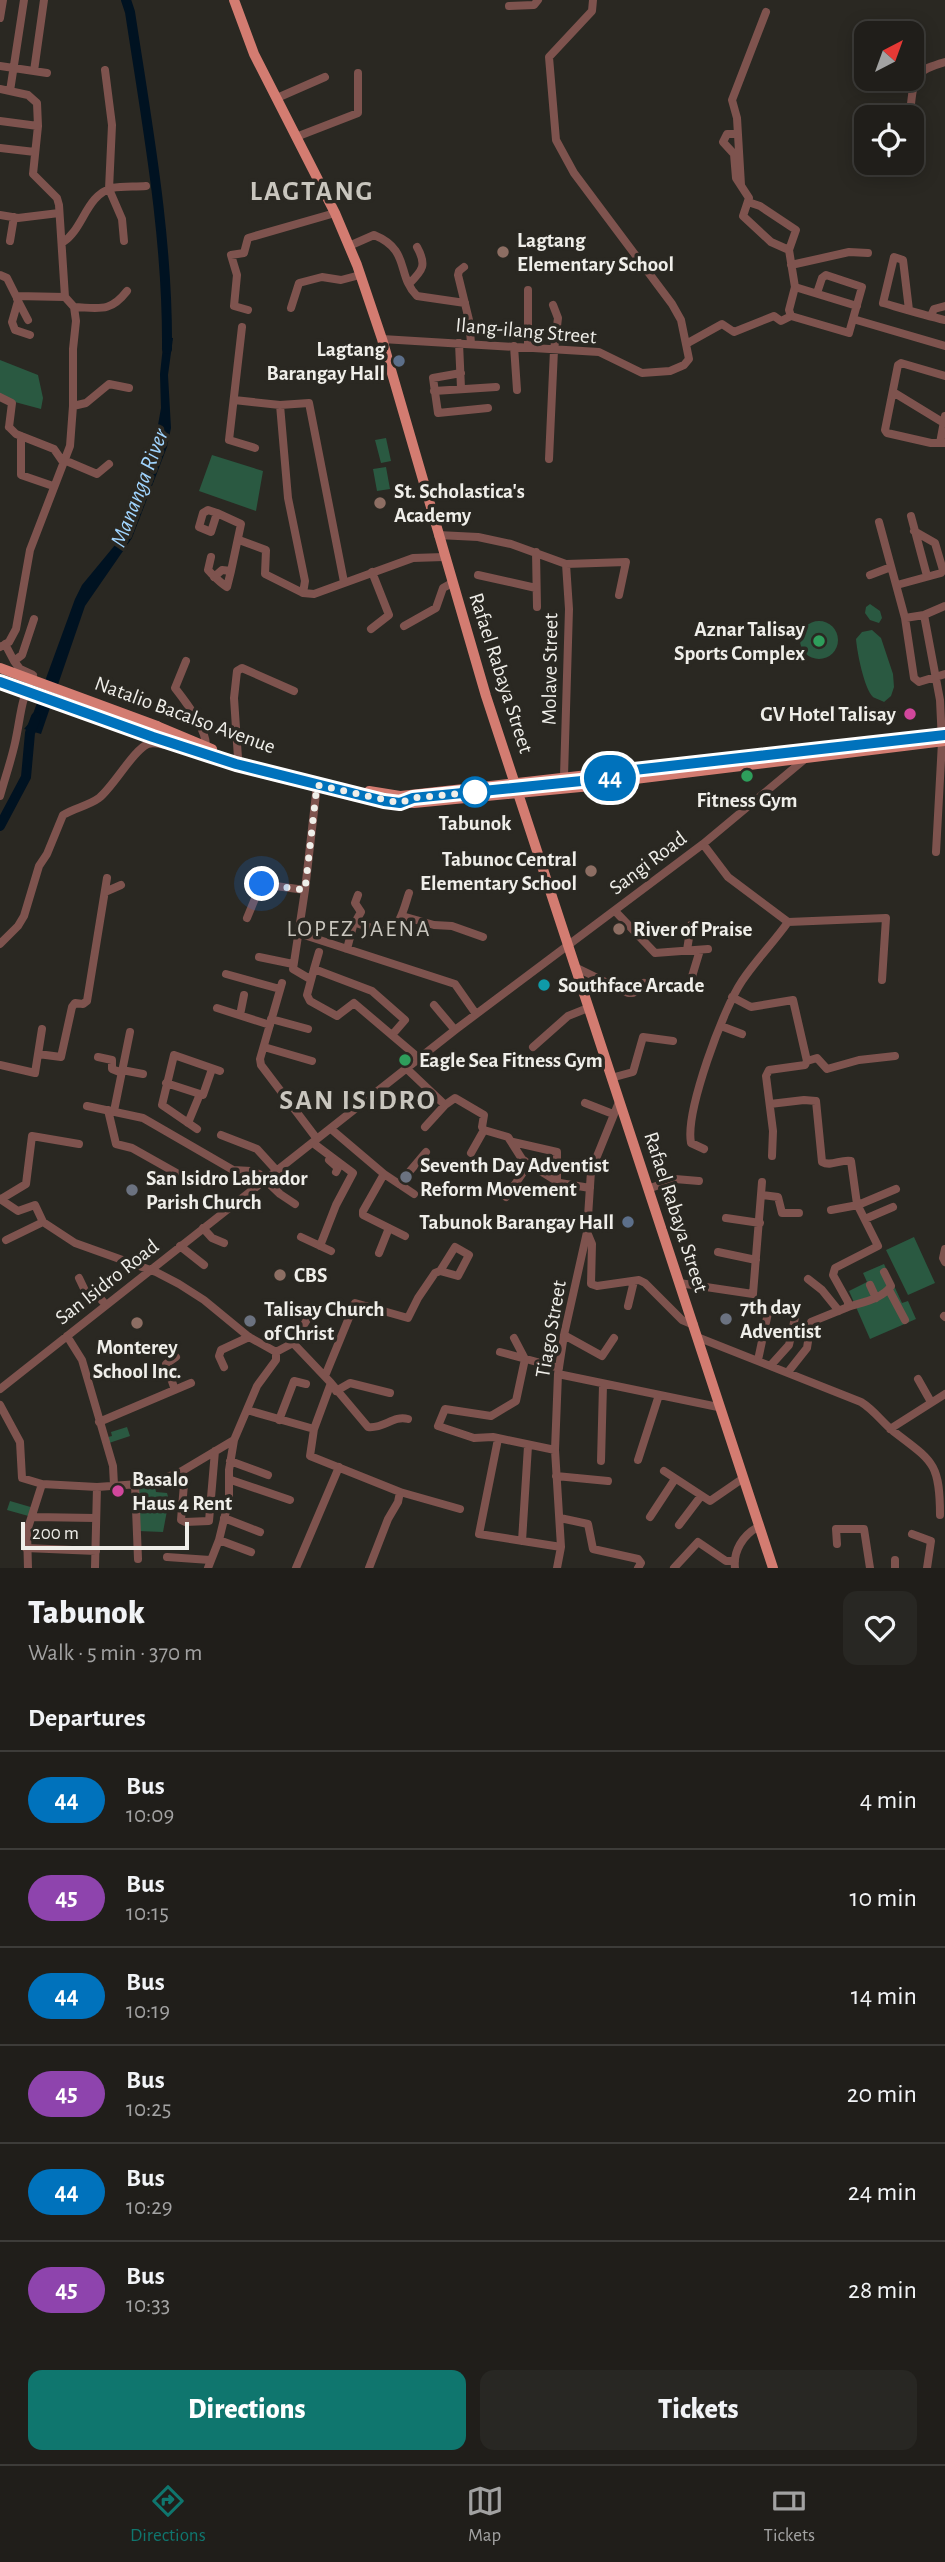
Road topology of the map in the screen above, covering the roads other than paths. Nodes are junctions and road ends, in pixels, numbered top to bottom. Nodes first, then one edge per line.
1 (3, 0) edge
2 (24, 0) edge
3 (44, 0) edge
4 (234, 0) edge
5 (538, 0) edge
6 (593, 0) edge
7 (509, 6) dead end
8 (766, 12) dead end
9 (0, 18) edge
10 (945, 62) edge
11 (0, 66) edge
12 (13, 68) junction
13 (34, 71) junction
14 (105, 71) dead end
15 (47, 73) dead end
16 (358, 73) dead end
17 (326, 77) dead end
18 (0, 89) edge
19 (10, 91) junction
20 (276, 98) junction
21 (911, 104) dead end
22 (0, 121) edge
23 (38, 126) junction
24 (738, 134) junction
25 (296, 137) junction
26 (0, 148) edge
27 (35, 152) junction
28 (737, 154) junction
29 (146, 186) dead end
30 (108, 189) junction
31 (748, 202) junction
32 (59, 213) junction
33 (335, 213) junction
34 (0, 215) edge
35 (14, 217) junction
36 (10, 241) dead end
37 (124, 241) dead end
38 (63, 243) junction
39 (349, 246) junction
40 (417, 247) dead end
41 (789, 250) junction
42 (868, 253) dead end
43 (791, 265) junction
44 (464, 267) dead end
45 (0, 275) edge
46 (360, 275) junction
47 (409, 284) junction
48 (795, 287) junction
49 (528, 290) dead end
50 (127, 291) dead end
51 (817, 293) junction
52 (65, 297) junction
53 (17, 299) junction
54 (465, 303) junction
55 (553, 305) dead end
56 (857, 306) junction
57 (945, 306) edge
58 (74, 307) junction
59 (291, 308) dead end
60 (248, 310) dead end
61 (909, 310) junction
62 (791, 316) junction
63 (931, 316) junction
64 (853, 319) junction
65 (28, 320) dead end
66 (945, 320) edge
67 (242, 327) dead end
68 (30, 335) dead end
69 (382, 339) junction
70 (459, 343) junction
71 (471, 343) junction
72 (687, 344) junction
73 (514, 346) junction
74 (945, 346) edge
75 (528, 347) junction
76 (554, 349) junction
77 (461, 373) junction
78 (945, 376) edge
79 (496, 387) dead end
80 (129, 388) dead end
81 (461, 388) junction
82 (517, 390) dead end
83 (434, 391) junction
84 (893, 392) junction
85 (0, 397) edge
86 (234, 400) junction
87 (280, 405) junction
88 (73, 407) junction
89 (488, 408) dead end
90 (944, 419) edge
91 (5, 428) edge
92 (21, 436) junction
93 (942, 443) edge
94 (256, 448) dead end
95 (549, 459) dead end
96 (64, 461) junction
97 (109, 464) dead end
98 (53, 486) junction
99 (217, 513) dead end
100 (911, 516) dead end
101 (879, 522) dead end
102 (915, 531) junction
103 (438, 535) junction
104 (243, 542) junction
105 (536, 552) junction
106 (444, 556) junction
107 (211, 557) dead end
108 (566, 564) junction
109 (891, 567) junction
110 (231, 571) junction
111 (372, 572) junction
112 (478, 575) dead end
113 (870, 575) dead end
114 (927, 576) junction
115 (214, 577) junction
116 (344, 582) junction
117 (452, 583) junction
118 (897, 585) junction
119 (537, 588) junction
120 (303, 593) junction
121 (619, 595) dead end
122 (945, 606) edge
123 (537, 607) dead end
124 (924, 615) junction
125 (905, 618) junction
126 (34, 619) dead end
127 (404, 626) dead end
128 (372, 629) dead end
129 (3, 645) edge
130 (14, 661) junction
131 (186, 661) dead end
132 (0, 668) edge
133 (941, 676) edge
134 (0, 682) edge
135 (294, 691) dead end
136 (170, 737) junction
137 (943, 738) edge
138 (206, 747) junction
139 (806, 754) junction
140 (238, 758) junction
141 (635, 774) junction
142 (564, 776) junction
143 (516, 782) junction
144 (317, 785) junction
145 (520, 793) junction
146 (0, 796) edge
147 (400, 799) junction
148 (935, 838) junction
149 (945, 839) edge
150 (703, 844) junction
151 (936, 852) dead end
152 (107, 878) dead end
153 (121, 885) dead end
154 (305, 890) junction
155 (105, 892) junction
156 (409, 893) dead end
157 (358, 895) dead end
158 (615, 911) junction
159 (402, 916) junction
160 (247, 918) dead end
161 (788, 922) junction
162 (356, 923) junction
163 (691, 925) dead end
164 (298, 933) junction
165 (483, 937) dead end
166 (0, 944) edge
167 (568, 944) junction
168 (347, 949) junction
169 (687, 950) junction
170 (319, 952) dead end
171 (259, 957) dead end
172 (293, 964) junction
173 (575, 967) junction
174 (314, 970) junction
175 (226, 974) dead end
176 (310, 979) junction
177 (883, 980) dead end
178 (645, 983) dead end
179 (690, 983) dead end
180 (244, 995) dead end
181 (732, 997) junction
182 (434, 1005) dead end
183 (217, 1008) dead end
184 (588, 1008) junction
185 (477, 1014) junction
186 (240, 1015) junction
187 (271, 1022) junction
188 (720, 1026) junction
189 (42, 1029) dead end
190 (308, 1029) dead end
191 (455, 1030) junction
192 (130, 1032) dead end
193 (742, 1034) dead end
194 (392, 1035) junction
195 (673, 1041) dead end
196 (264, 1047) junction
197 (533, 1047) dead end
198 (38, 1054) junction
199 (98, 1056) dead end
200 (895, 1056) dead end
201 (420, 1059) junction
202 (312, 1061) dead end
203 (807, 1061) junction
204 (0, 1065) edge
205 (407, 1069) junction
206 (122, 1071) junction
207 (143, 1074) dead end
208 (611, 1078) junction
209 (166, 1083) junction
210 (200, 1094) junction
211 (619, 1102) junction
212 (584, 1104) dead end
213 (770, 1104) junction
214 (445, 1105) junction
215 (87, 1107) dead end
216 (111, 1110) junction
217 (169, 1112) junction
218 (613, 1114) junction
219 (188, 1123) junction
220 (425, 1127) dead end
221 (164, 1129) junction
222 (197, 1129) dead end
223 (331, 1129) junction
224 (484, 1130) junction
225 (220, 1135) dead end
226 (313, 1142) junction
227 (513, 1142) junction
228 (79, 1144) dead end
229 (704, 1149) dead end
230 (426, 1152) dead end
231 (471, 1153) dead end
232 (772, 1156) dead end
233 (529, 1164) junction
234 (277, 1171) junction
235 (336, 1172) dead end
236 (384, 1174) junction
237 (180, 1175) dead end
238 (266, 1179) junction
239 (557, 1181) junction
240 (699, 1181) dead end
241 (762, 1181) dead end
242 (399, 1184) junction
243 (590, 1188) junction
244 (648, 1189) junction
245 (895, 1189) dead end
246 (414, 1194) dead end
247 (762, 1195) junction
248 (506, 1197) dead end
249 (0, 1199) edge
250 (295, 1203) dead end
251 (858, 1205) junction
252 (893, 1207) dead end
253 (831, 1210) dead end
254 (799, 1213) dead end
255 (726, 1218) dead end
256 (865, 1219) junction
257 (43, 1222) junction
258 (760, 1223) junction
259 (203, 1228) junction
260 (389, 1228) junction
261 (587, 1232) junction
262 (405, 1236) dead end
263 (301, 1237) dead end
264 (6, 1240) dead end
265 (223, 1243) dead end
266 (180, 1246) junction
267 (320, 1246) junction
268 (945, 1249) edge
269 (331, 1251) dead end
270 (718, 1252) dead end
271 (379, 1253) dead end
272 (756, 1260) junction
273 (945, 1262) edge
274 (204, 1265) dead end
275 (645, 1270) dead end
276 (149, 1271) junction
277 (440, 1271) dead end
278 (884, 1272) dead end
279 (590, 1273) junction
280 (601, 1273) dead end
281 (79, 1279) dead end
282 (808, 1279) dead end
283 (637, 1281) junction
284 (679, 1283) junction
285 (870, 1285) dead end
286 (889, 1290) junction
287 (876, 1298) junction
288 (106, 1305) junction
289 (628, 1306) dead end
290 (844, 1309) junction
291 (796, 1312) dead end
292 (768, 1313) dead end
293 (307, 1318) dead end
294 (905, 1320) dead end
295 (694, 1325) junction
296 (564, 1335) junction
297 (67, 1336) junction
298 (249, 1337) junction
299 (514, 1338) dead end
300 (614, 1338) dead end
301 (696, 1338) junction
302 (293, 1343) junction
303 (276, 1352) junction
304 (500, 1352) dead end
305 (176, 1357) dead end
306 (525, 1359) junction
307 (758, 1360) junction
308 (771, 1365) junction
309 (224, 1367) dead end
310 (559, 1371) junction
311 (788, 1372) junction
312 (328, 1379) junction
313 (918, 1379) dead end
314 (191, 1383) dead end
315 (306, 1384) dead end
316 (603, 1385) junction
317 (0, 1389) edge
318 (176, 1390) junction
319 (336, 1391) junction
320 (390, 1393) dead end
321 (945, 1394) edge
322 (659, 1395) junction
323 (931, 1402) junction
324 (0, 1405) edge
325 (718, 1408) junction
326 (247, 1410) junction
327 (408, 1419) dead end
328 (279, 1420) junction
329 (99, 1422) junction
330 (314, 1429) junction
331 (890, 1429) junction
332 (498, 1439) junction
333 (234, 1440) junction
334 (528, 1446) junction
335 (555, 1450) junction
336 (215, 1451) junction
337 (230, 1461) junction
338 (601, 1461) dead end
339 (638, 1461) dead end
340 (945, 1464) edge
341 (339, 1467) junction
342 (934, 1469) junction
343 (182, 1471) junction
344 (664, 1471) dead end
345 (268, 1475) dead end
346 (556, 1476) junction
347 (675, 1479) junction
348 (742, 1479) junction
349 (231, 1480) junction
350 (608, 1481) dead end
351 (42, 1484) junction
352 (135, 1484) junction
353 (114, 1485) junction
354 (97, 1488) junction
355 (400, 1492) junction
356 (701, 1496) junction
357 (290, 1500) dead end
358 (460, 1509) dead end
359 (940, 1515) dead end
360 (33, 1517) junction
361 (650, 1517) dead end
362 (95, 1518) junction
363 (225, 1518) junction
364 (560, 1518) junction
365 (679, 1525) dead end
366 (758, 1527) junction
367 (260, 1532) dead end
368 (912, 1534) dead end
369 (219, 1541) junction
370 (522, 1541) junction
371 (837, 1544) dead end
372 (561, 1547) junction
373 (26, 1548) junction
374 (96, 1551) junction
375 (251, 1552) dead end
376 (167, 1557) dead end
377 (138, 1559) dead end
378 (209, 1564) edge
379 (735, 1565) edge
380 (28, 1568) edge
381 (95, 1568) edge
382 (296, 1568) edge
383 (369, 1568) edge
384 (557, 1568) edge
385 (638, 1568) edge
386 (674, 1568) edge
387 (773, 1568) edge
388 (870, 1568) edge
389 (928, 1568) edge

1 - 9 street
2 - 12 street
3 - 13 street
4 - 20 main road, Rafael Rabaya Street
5 - 7 street
6 - 72 street
8 - 24 street
10 - 21 street
11 - 12 street
12 - 13 street
12 - 19 street
13 - 15 street
14 - 30 street
16 - 25 street
17 - 20 street
18 - 19 street
19 - 23 street
20 - 25 main road, Rafael Rabaya Street
22 - 23 street
23 - 27 street
24 - 28 street
24 - 28 street
25 - 33 main road, Rafael Rabaya Street
26 - 27 street
27 - 32 street
28 - 31 street
29 - 30 street
30 - 37 street
30 - 38 street
31 - 41 street
31 - 41 street
32 - 35 street
32 - 38 street
33 - 39 main road, Rafael Rabaya Street
33 - 60 street
34 - 35 street
35 - 36 street
38 - 52 street
39 - 46 main road, Rafael Rabaya Street
39 - 47 street
40 - 47 street
41 - 43 street
42 - 43 street
43 - 48 street
44 - 54 street
45 - 53 street
46 - 59 street
46 - 69 main road, Rafael Rabaya Street
47 - 54 street
48 - 51 street
48 - 62 street
49 - 75 street
50 - 58 street
51 - 56 street
51 - 56 street
52 - 53 street
52 - 58 street
53 - 65 street
53 - 68 street
54 - 71 street
55 - 76 street
56 - 64 street
57 - 63 street
58 - 88 street
61 - 61 street
61 - 63 street
62 - 64 street
62 - 72 street
63 - 66 street
64 - 74 street
67 - 86 street
69 - 70 street, Ilang-ilang Street
69 - 103 main road, Rafael Rabaya Street
70 - 71 street, Ilang-ilang Street
70 - 77 street
71 - 73 street, Ilang-ilang Street
72 - 76 street, Ilang-ilang Street
73 - 75 street, Ilang-ilang Street
73 - 82 street
75 - 76 street, Ilang-ilang Street
76 - 95 street
77 - 81 street
77 - 83 street
78 - 84 street
79 - 81 street
80 - 88 street
81 - 83 street
83 - 89 street
84 - 90 street
84 - 93 street
85 - 91 street
86 - 87 street
86 - 94 street
87 - 116 street
87 - 120 street
88 - 96 street
90 - 93 street
91 - 92 street
92 - 96 street
92 - 98 street
96 - 97 street
96 - 98 street
98 - 129 street
99 - 104 street
100 - 102 street
101 - 109 street
102 - 114 street
102 - 114 street
103 - 105 street
103 - 106 main road, Rafael Rabaya Street
104 - 110 street
104 - 120 street
105 - 108 street
105 - 119 street
106 - 111 street
106 - 117 main road, Rafael Rabaya Street
107 - 115 street
108 - 121 street
108 - 142 street, Molave Street
109 - 113 street
109 - 118 street
110 - 115 street
110 - 115 street
111 - 116 street
111 - 128 street
112 - 119 street
114 - 118 street
116 - 120 street
117 - 127 street
117 - 143 main road, Rafael Rabaya Street
118 - 125 street
119 - 123 street
122 - 124 street
124 - 125 street
124 - 133 street
125 - 133 street
126 - 130 street
129 - 130 street
130 - 146 street
131 - 138 street
132 - 136 main road, Natalio Bacalso Avenue, bridge
133 - 137 street
134 - 136 main road, Natalio Bacalso Avenue, bridge
135 - 140 street
136 - 138 main road, Natalio Bacalso Avenue
136 - 144 main road, Natalio Bacalso Avenue
136 - 166 street
137 - 139 main road, Natalio Bacalso Avenue
137 - 148 street
138 - 140 main road, Natalio Bacalso Avenue
139 - 141 main road, Natalio Bacalso Avenue
139 - 150 street, Sangi Road
140 - 147 main road, Natalio Bacalso Avenue
141 - 142 main road, Natalio Bacalso Avenue
141 - 145 main road, Natalio Bacalso Avenue
141 - 147 main road, Natalio Bacalso Avenue, bridge
142 - 143 main road, Natalio Bacalso Avenue
143 - 145 main road, Rafael Rabaya Street
143 - 147 main road, Natalio Bacalso Avenue
144 - 147 main road, Natalio Bacalso Avenue
144 - 154 street
145 - 147 main road, Natalio Bacalso Avenue
145 - 167 main road, Rafael Rabaya Street
148 - 149 street
148 - 151 street
150 - 158 street, Sangi Road
150 - 161 street
152 - 155 street
153 - 155 street
154 - 160 street
154 - 164 street
155 - 198 street
156 - 159 street
157 - 162 street
158 - 167 street, Sangi Road
158 - 169 street
159 - 162 street
159 - 165 street
161 - 177 street
161 - 181 street
162 - 168 street
163 - 169 street
164 - 168 street
164 - 172 street
167 - 173 main road, Rafael Rabaya Street
167 - 185 street, San Isidro Road
168 - 185 street
169 - 179 street
170 - 174 street
171 - 172 street
172 - 176 street
173 - 178 street
173 - 184 main road, Rafael Rabaya Street
174 - 176 street
174 - 194 street
175 - 187 street
176 - 194 street
180 - 186 street
181 - 188 street
181 - 203 street
182 - 191 street
183 - 186 street
184 - 197 street
184 - 208 main road, Rafael Rabaya Street
185 - 191 street, San Isidro Road
186 - 187 street
187 - 190 street
187 - 196 street
188 - 193 street
188 - 229 street
189 - 198 street
191 - 201 street, San Isidro Road
192 - 206 street
194 - 201 street
195 - 208 street
196 - 202 street
196 - 226 street
198 - 204 street
199 - 206 street
200 - 203 street
201 - 205 street, San Isidro Road
203 - 213 street
205 - 214 street
205 - 223 street, San Isidro Road
206 - 207 street
206 - 216 street
208 - 211 main road, Rafael Rabaya Street
209 - 210 street
209 - 210 street
209 - 217 street
210 - 219 street
211 - 218 street, Tiago Street
211 - 244 main road, Rafael Rabaya Street
212 - 218 street
213 - 232 street
213 - 251 street
214 - 220 street
214 - 224 street
215 - 216 street
216 - 221 street
216 - 237 street
217 - 219 street
217 - 221 street
218 - 243 street, Tiago Street
219 - 222 street
221 - 238 street
223 - 226 street, San Isidro Road
223 - 236 street
224 - 227 street
224 - 231 street
225 - 234 street
226 - 234 street, San Isidro Road
226 - 235 street
226 - 267 street
227 - 233 street
227 - 239 street
228 - 249 street
230 - 242 street
233 - 239 street
233 - 248 street
234 - 238 street, San Isidro Road
236 - 242 street
236 - 260 street
238 - 250 street
238 - 259 street, San Isidro Road
239 - 243 street
240 - 244 street
241 - 247 street
242 - 246 street
243 - 261 street, Tiago Street
244 - 284 main road, Rafael Rabaya Street
245 - 251 street
247 - 254 street
247 - 258 street
249 - 257 street
251 - 253 street
251 - 256 street
252 - 256 street
255 - 258 street
256 - 290 street
257 - 264 street
257 - 276 street
258 - 272 street
259 - 265 street
259 - 266 street, San Isidro Road
260 - 262 street
260 - 271 street
261 - 279 street
261 - 296 street, Tiago Street
263 - 267 street
266 - 274 street
266 - 276 street, San Isidro Road
267 - 269 street
268 - 273 street
270 - 272 street
272 - 284 street
275 - 283 street
276 - 288 street, San Isidro Road
276 - 298 street
277 - 312 street
278 - 286 street
279 - 280 street
279 - 283 street
281 - 288 street
282 - 290 street
283 - 289 street
283 - 295 street
284 - 295 main road, Rafael Rabaya Street
285 - 287 street
286 - 287 street
286 - 294 street
287 - 290 street
288 - 297 street, San Isidro Road
290 - 311 street
291 - 308 street
292 - 307 street
293 - 302 street
295 - 301 main road, Rafael Rabaya Street
296 - 300 street
296 - 310 street, Tiago Street
297 - 317 street, San Isidro Road
297 - 329 street
298 - 303 street
298 - 309 street
299 - 306 street
301 - 307 street
301 - 325 main road, Rafael Rabaya Street
302 - 303 street
302 - 312 street
303 - 326 street
304 - 306 street
305 - 318 street
306 - 310 street
306 - 332 street
307 - 308 street
308 - 311 street
310 - 316 street
310 - 335 street, Tiago Street
311 - 331 street
312 - 319 street
312 - 330 street
313 - 323 street
314 - 318 street
315 - 328 street
316 - 322 street
316 - 338 street
318 - 329 street
319 - 320 street
319 - 327 street
321 - 323 street
322 - 325 street
322 - 339 street
323 - 331 street
324 - 351 street
325 - 348 main road, Rafael Rabaya Street
326 - 328 street
326 - 333 street
328 - 330 street
329 - 353 street
330 - 341 street
331 - 342 street
332 - 334 street
332 - 370 street
333 - 336 street
333 - 337 street
334 - 335 street
334 - 370 street
335 - 346 street, Tiago Street
336 - 343 street
336 - 343 street
337 - 345 street
337 - 349 street
340 - 342 street
341 - 355 street
341 - 382 street
342 - 359 street
343 - 352 street
344 - 347 street
346 - 350 street
346 - 364 street, Tiago Street
347 - 356 street
347 - 361 street
348 - 356 street
348 - 366 main road, Rafael Rabaya Street
349 - 357 street
349 - 363 street
351 - 354 street
351 - 360 street
352 - 353 street
352 - 377 street
353 - 354 street
354 - 362 street
355 - 358 street
355 - 383 street
356 - 365 street
360 - 362 street
360 - 373 street
362 - 374 street
363 - 367 street
363 - 369 street
364 - 372 street, Tiago Street
364 - 385 street
366 - 379 street
366 - 387 main road, Rafael Rabaya Street
368 - 389 street
369 - 375 street
369 - 378 street
370 - 372 street
371 - 388 street
372 - 384 street, Tiago Street
373 - 374 street
373 - 380 street
374 - 381 street
376 - 378 street
379 - 386 street

